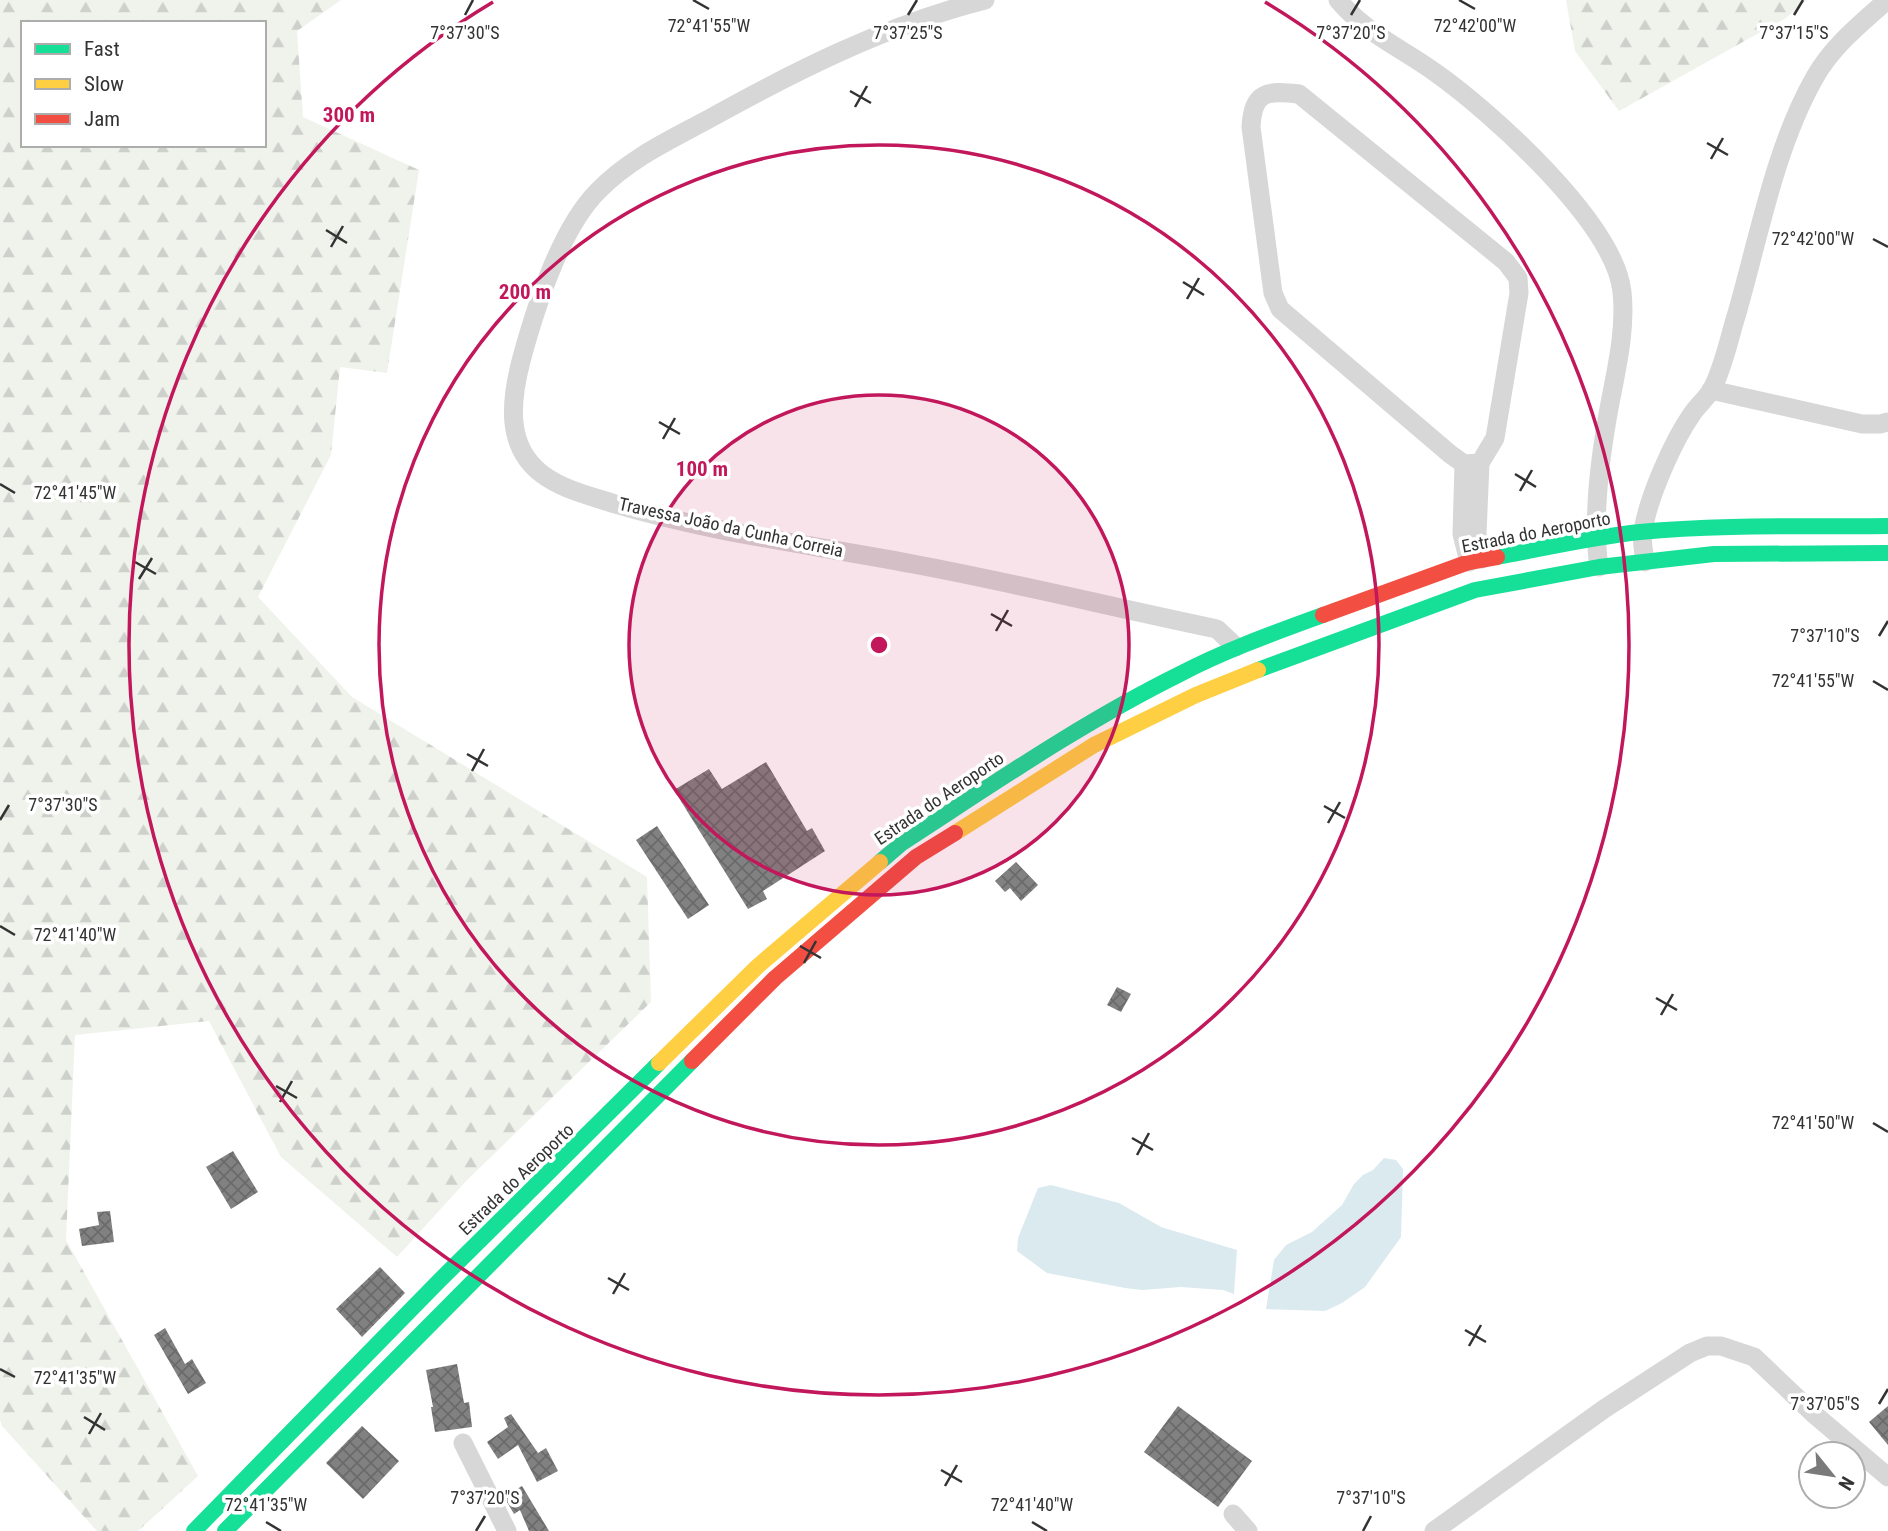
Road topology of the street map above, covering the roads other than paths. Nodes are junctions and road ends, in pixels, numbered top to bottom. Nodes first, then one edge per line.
1 (985, 0) edge
2 (1338, 0) edge
3 (1887, 0) edge
4 (1711, 390) junction
5 (1888, 422) edge
6 (1472, 463) junction
7 (1888, 526) edge
8 (1642, 533) junction
9 (1595, 538) junction
10 (1888, 552) edge
11 (1475, 561) junction
12 (1645, 562) junction
13 (1599, 567) junction
14 (1236, 647) junction
15 (463, 1443) dead end
16 (1888, 1477) edge
17 (1233, 1514) dead end
18 (232, 1528) edge
19 (194, 1531) edge
20 (508, 1531) edge
21 (1248, 1531) edge
22 (1434, 1531) edge

1 - 14 street, Travessa João da Cunha Correia
2 - 9 street
3 - 4 street
4 - 5 street
4 - 8 street
6 - 6 street
6 - 11 street
7 - 8 main road, Estrada do Aeroporto
8 - 9 main road, Estrada do Aeroporto
8 - 12 street
9 - 11 main road, Estrada do Aeroporto
9 - 13 street
10 - 12 main road, Estrada do Aeroporto
11 - 14 main road, Estrada do Aeroporto
12 - 13 main road, Estrada do Aeroporto
13 - 18 main road, Estrada do Aeroporto
14 - 19 main road, Estrada do Aeroporto
15 - 20 street
16 - 22 street
17 - 21 street

